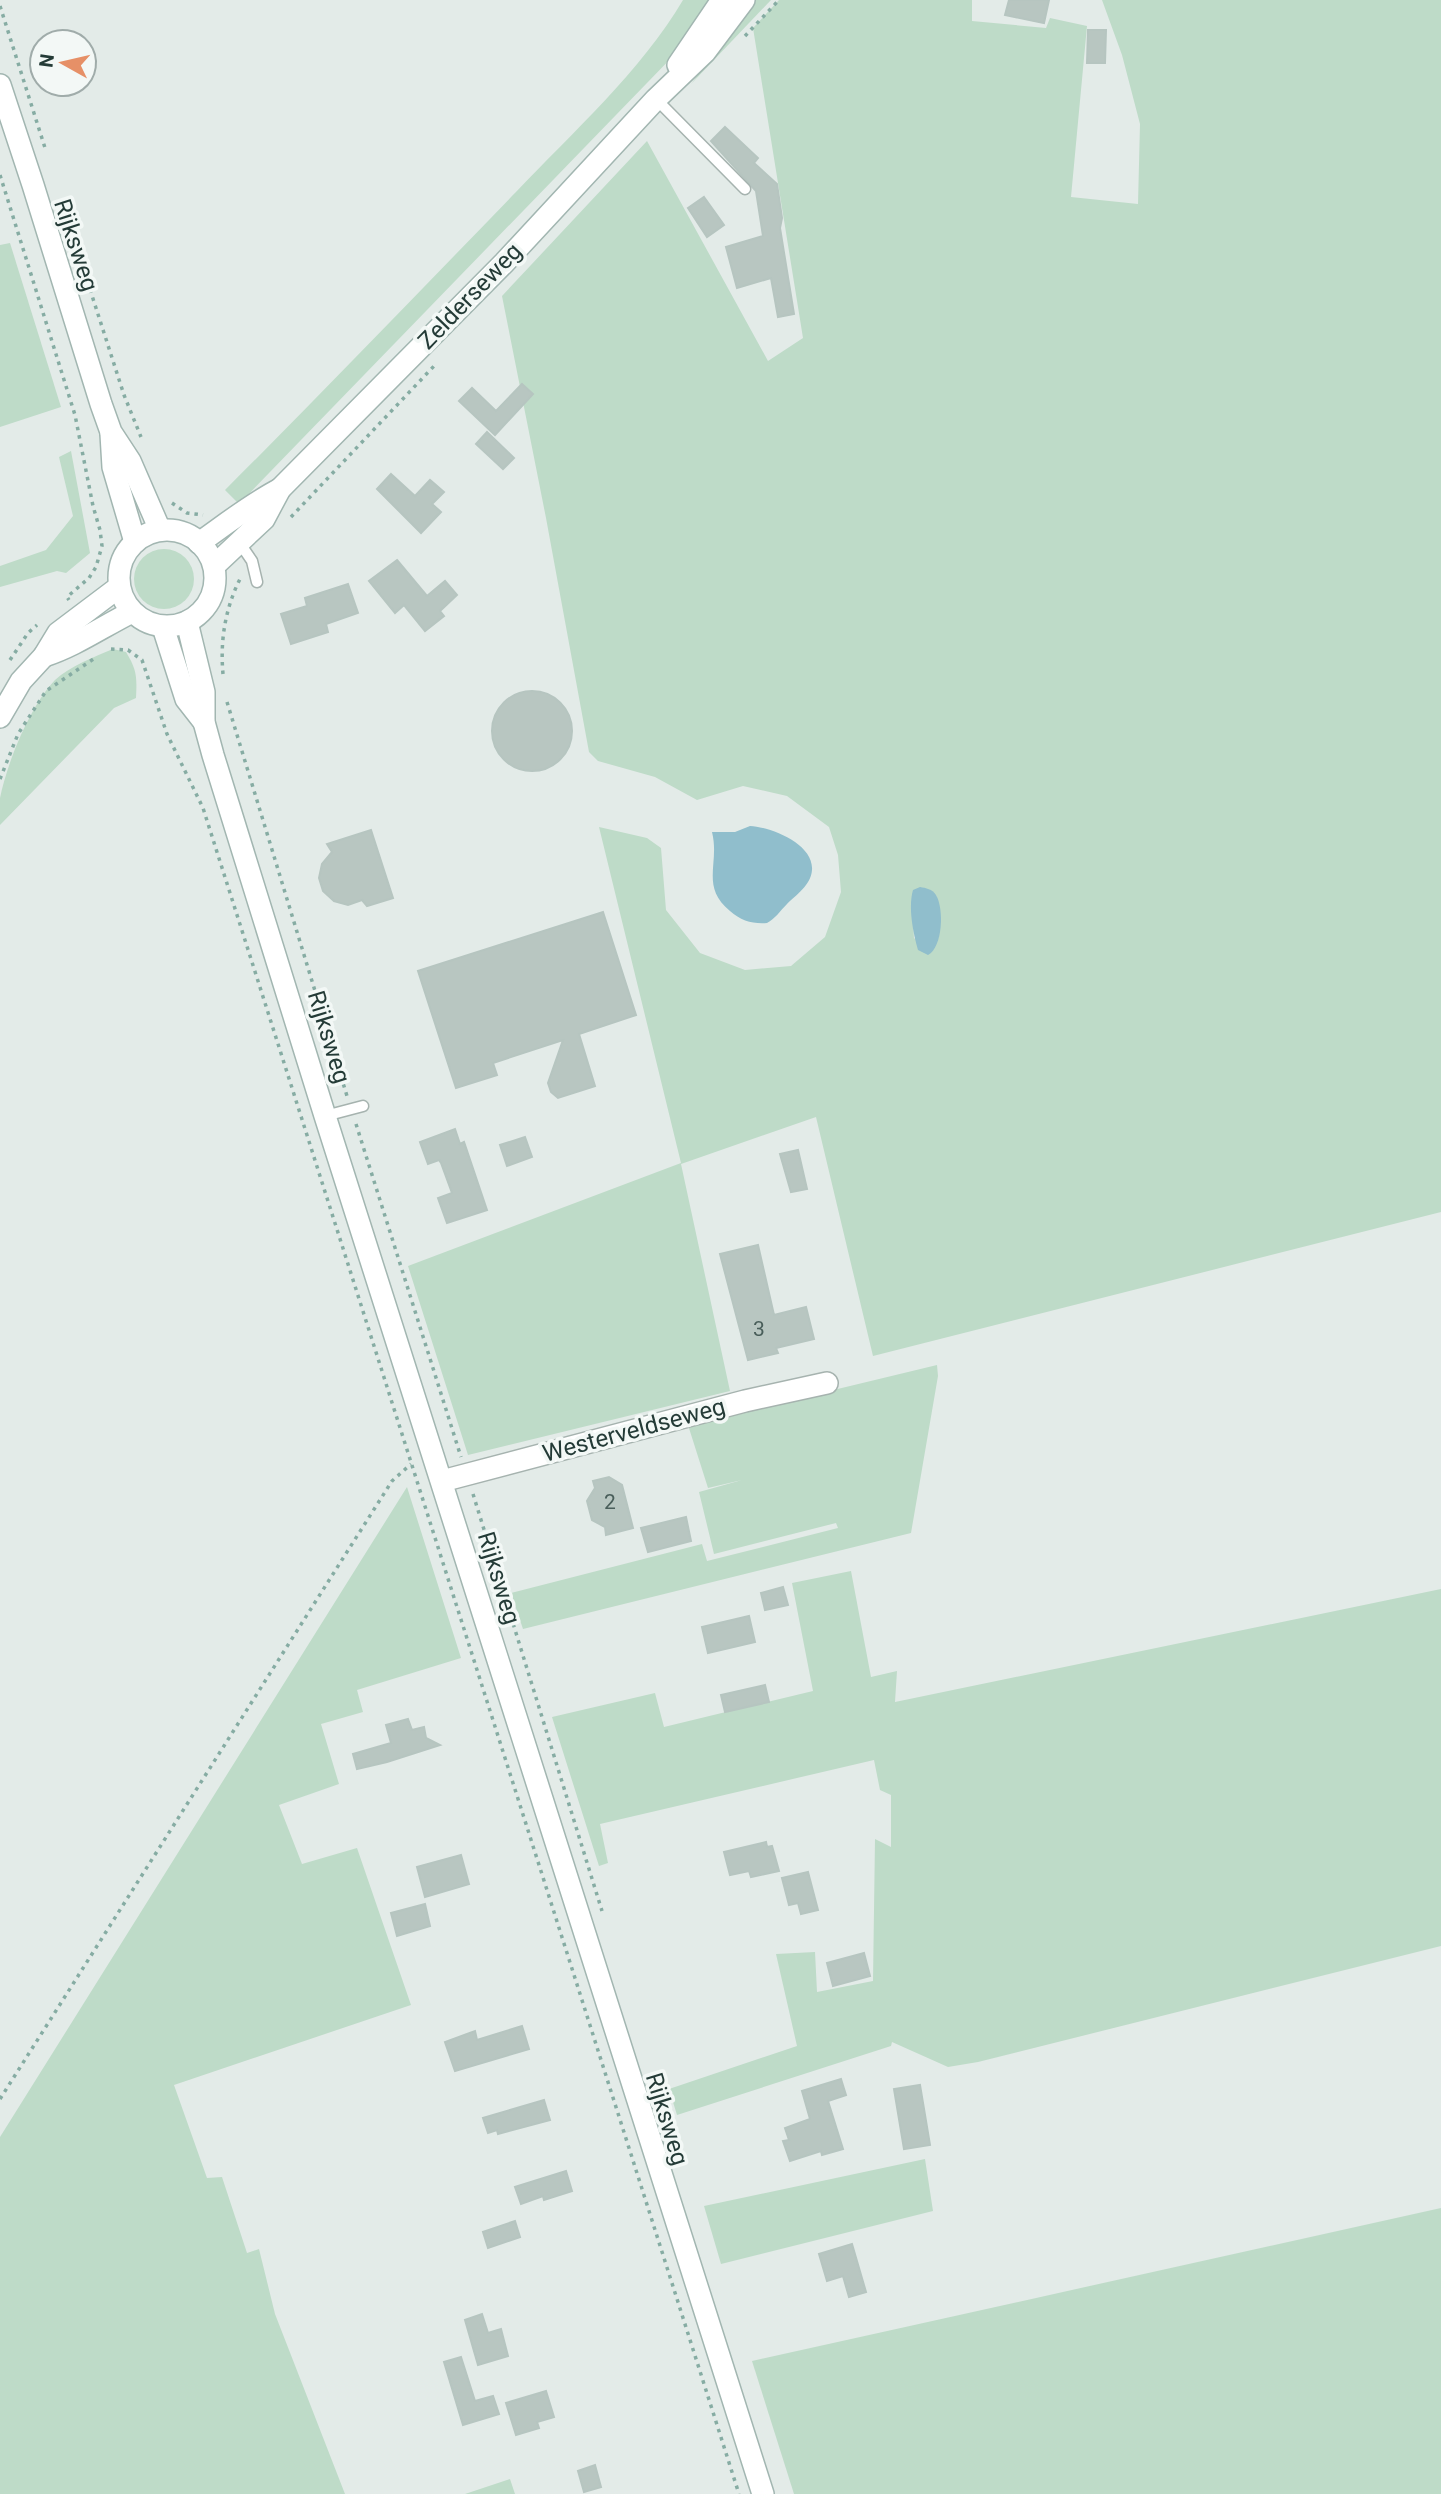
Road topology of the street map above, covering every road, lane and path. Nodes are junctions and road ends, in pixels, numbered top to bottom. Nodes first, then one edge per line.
1 (722, 0) edge
2 (744, 0) edge
3 (0, 5) edge
4 (0, 85) edge
5 (656, 99) junction
6 (48, 159) dead end
7 (0, 175) edge
8 (746, 189) dead end
9 (77, 248) dead end
10 (111, 432) junction
11 (144, 445) dead end
12 (280, 489) junction
13 (93, 506) dead end
14 (160, 530) junction
15 (135, 542) junction
16 (239, 542) junction
17 (199, 543) junction
18 (214, 566) junction
19 (257, 582) dead end
20 (119, 587) junction
21 (132, 612) junction
22 (187, 622) junction
23 (163, 627) junction
24 (105, 653) dead end
25 (44, 656) junction
26 (222, 659) dead end
27 (149, 676) dead end
28 (224, 681) dead end
29 (225, 692) dead end
30 (0, 717) edge
31 (204, 722) junction
32 (0, 779) edge
33 (363, 1106) dead end
34 (351, 1110) junction
35 (325, 1116) junction
36 (827, 1383) dead end
37 (456, 1440) junction
38 (432, 1449) junction
39 (411, 1464) junction
40 (466, 1473) junction
41 (442, 1481) junction
42 (604, 1918) dead end
43 (0, 2099) edge
44 (739, 2494) edge
45 (763, 2494) edge

1 - 5 main road, Zelderseweg
2 - 5 main road, Zelderseweg
3 - 6 path
4 - 10 main road, Rijksweg
5 - 8 lane
5 - 12 main road, Zelderseweg
7 - 13 path
9 - 11 path, Rijksweg
10 - 14 main road, Rijksweg
10 - 15 main road, Rijksweg
12 - 16 main road, Zelderseweg
12 - 17 main road, Zelderseweg
14 - 15 main road
14 - 17 main road
15 - 20 main road
16 - 18 main road, Zelderseweg
16 - 19 lane
17 - 18 main road
18 - 22 main road
20 - 21 main road
20 - 25 main road
21 - 23 main road
21 - 25 main road
22 - 23 main road
22 - 31 main road, Rijksweg
23 - 31 main road, Rijksweg
24 - 32 path
25 - 30 main road
26 - 28 path
27 - 39 path, Rijksweg
29 - 34 path, Rijksweg
31 - 35 main road, Rijksweg
33 - 34 lane
34 - 35 lane
34 - 37 path, Rijksweg
35 - 38 main road, Rijksweg
36 - 40 main road, Westerveldseweg
37 - 38 path
37 - 40 path, Rijksweg
38 - 39 path
38 - 41 main road, Rijksweg
39 - 43 path
39 - 44 path, Rijksweg
40 - 41 main road, Westerveldseweg
40 - 42 path, Rijksweg
41 - 45 main road, Rijksweg

